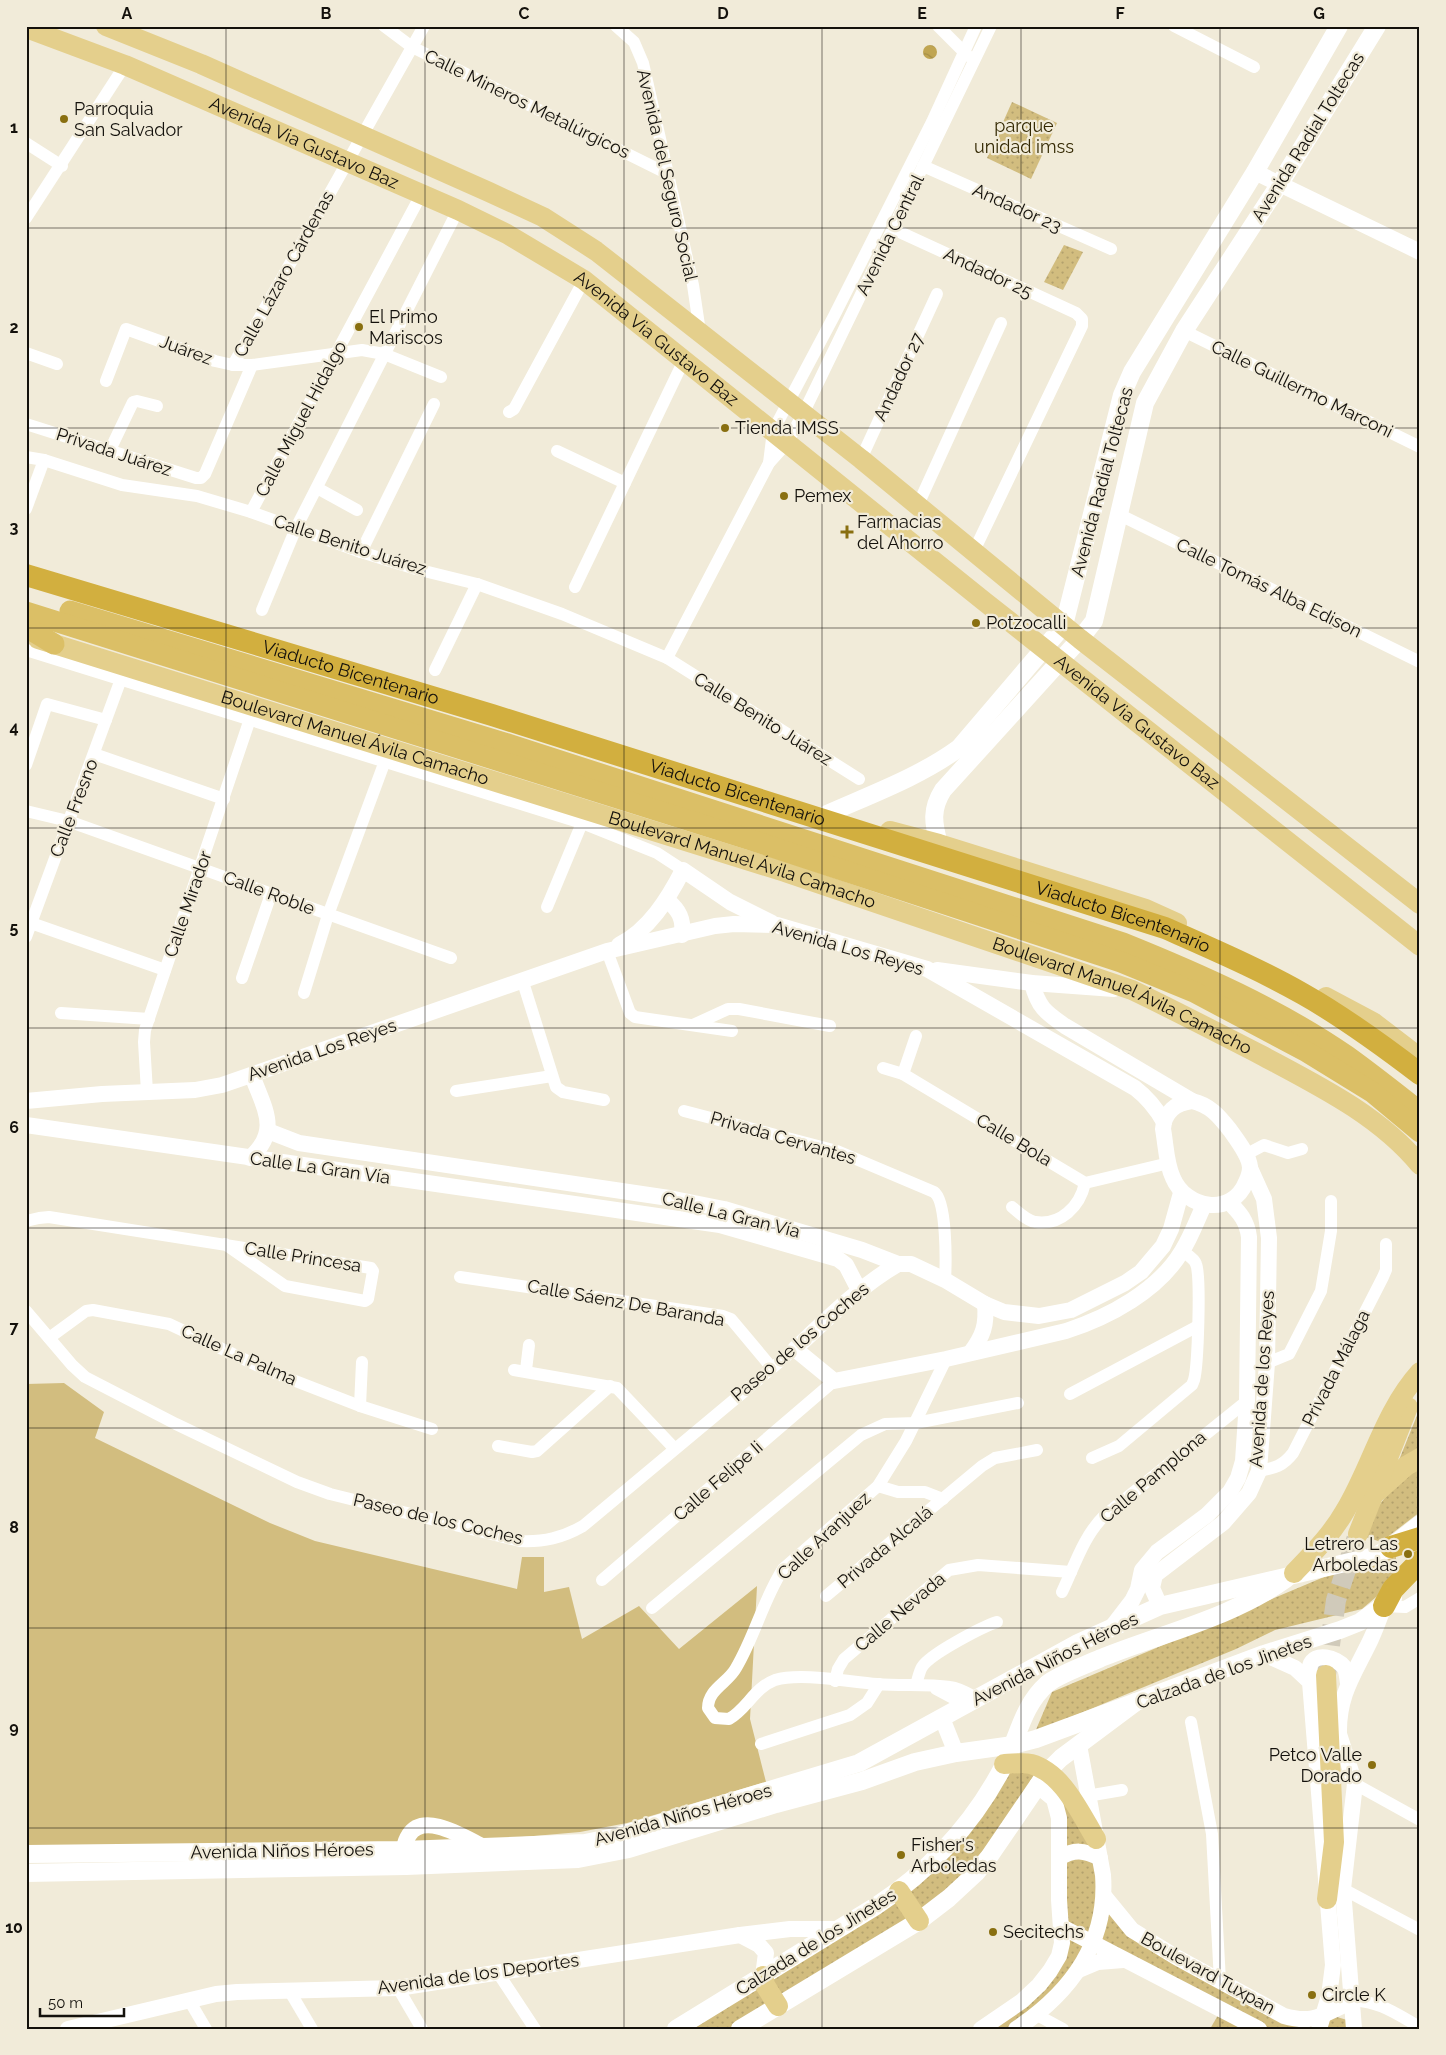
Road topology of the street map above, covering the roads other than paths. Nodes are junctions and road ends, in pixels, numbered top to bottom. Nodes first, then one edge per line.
1 (106, 26) edge
2 (384, 26) edge
3 (424, 26) edge
4 (616, 26) edge
5 (938, 26) edge
6 (991, 26) edge
7 (1174, 26) edge
8 (1339, 26) edge
9 (1377, 26) edge
10 (26, 28) edge
11 (971, 29) edge
12 (983, 43) junction
13 (412, 47) junction
14 (964, 52) junction
15 (974, 62) junction
16 (125, 65) junction
17 (1254, 67) dead end
18 (362, 136) junction
19 (26, 143) edge
20 (347, 162) junction
21 (62, 166) junction
22 (923, 166) junction
23 (1255, 172) junction
24 (668, 174) junction
25 (1279, 184) junction
26 (422, 193) junction
27 (458, 210) junction
28 (26, 218) edge
29 (893, 229) junction
30 (1111, 249) dead end
31 (1420, 252) edge
32 (584, 280) junction
33 (937, 294) dead end
34 (1001, 323) dead end
35 (1184, 331) junction
36 (700, 332) junction
37 (26, 353) edge
38 (337, 354) junction
39 (384, 354) junction
40 (684, 360) junction
41 (57, 364) dead end
42 (233, 365) junction
43 (252, 366) junction
44 (441, 377) dead end
45 (106, 381) dead end
46 (434, 404) dead end
47 (157, 406) dead end
48 (796, 408) junction
49 (509, 412) dead end
50 (26, 424) edge
51 (780, 437) junction
52 (1420, 447) edge
53 (110, 450) junction
54 (557, 451) dead end
55 (26, 457) edge
56 (861, 459) junction
57 (44, 460) junction
58 (769, 463) junction
59 (625, 483) junction
60 (317, 488) junction
61 (917, 507) junction
62 (26, 509) edge
63 (356, 510) dead end
64 (252, 512) junction
65 (1118, 514) junction
66 (296, 528) junction
67 (974, 551) junction
68 (361, 552) junction
69 (26, 564) edge
70 (26, 575) edge
71 (477, 584) junction
72 (575, 587) dead end
73 (26, 598) edge
74 (262, 610) dead end
75 (26, 612) edge
76 (1064, 626) junction
77 (26, 627) edge
78 (26, 635) edge
79 (1080, 639) junction
80 (54, 644) junction
81 (26, 650) edge
82 (1053, 654) junction
83 (667, 658) junction
84 (1420, 662) edge
85 (435, 670) dead end
86 (121, 679) junction
87 (250, 719) junction
88 (106, 720) junction
89 (94, 754) junction
90 (384, 761) junction
91 (26, 765) edge
92 (859, 780) dead end
93 (224, 799) junction
94 (26, 811) edge
95 (827, 814) junction
96 (68, 821) junction
97 (582, 823) junction
98 (939, 844) junction
99 (201, 869) junction
100 (683, 870) junction
101 (271, 894) junction
102 (667, 900) junction
103 (1420, 904) edge
104 (547, 907) dead end
105 (328, 915) junction
106 (31, 923) junction
107 (777, 925) junction
108 (682, 934) junction
109 (26, 937) edge
110 (1420, 946) edge
111 (607, 951) junction
112 (451, 958) dead end
113 (927, 969) junction
114 (165, 970) junction
115 (242, 978) dead end
116 (522, 979) junction
117 (1032, 983) junction
118 (1132, 990) junction
119 (304, 993) dead end
120 (61, 1013) dead end
121 (149, 1019) junction
122 (694, 1025) junction
123 (830, 1026) dead end
124 (732, 1032) dead end
125 (916, 1036) dead end
126 (1420, 1058) edge
127 (882, 1068) dead end
128 (903, 1074) junction
129 (1420, 1074) edge
130 (252, 1075) junction
131 (552, 1076) junction
132 (456, 1091) dead end
133 (147, 1092) junction
134 (604, 1100) dead end
135 (26, 1101) edge
136 (1192, 1101) junction
137 (684, 1111) dead end
138 (1420, 1112) edge
139 (1164, 1122) junction
140 (26, 1125) edge
141 (268, 1131) junction
142 (1420, 1132) edge
143 (1302, 1149) dead end
144 (250, 1158) junction
145 (1248, 1161) junction
146 (1169, 1163) junction
147 (1420, 1165) edge
148 (1085, 1183) junction
149 (1181, 1193) junction
150 (1331, 1201) dead end
151 (1229, 1202) junction
152 (1204, 1205) junction
153 (1012, 1207) dead end
154 (26, 1221) edge
155 (225, 1244) junction
156 (1386, 1244) dead end
157 (1182, 1251) junction
158 (898, 1264) junction
159 (460, 1276) dead end
160 (946, 1280) junction
161 (860, 1292) junction
162 (985, 1304) junction
163 (26, 1311) edge
164 (1198, 1326) junction
165 (810, 1334) junction
166 (48, 1338) junction
167 (528, 1345) dead end
168 (794, 1349) junction
169 (971, 1352) junction
170 (946, 1359) junction
171 (362, 1362) dead end
172 (1267, 1363) junction
173 (772, 1368) junction
174 (819, 1368) junction
175 (1420, 1373) edge
176 (834, 1381) junction
177 (610, 1386) junction
178 (1070, 1394) dead end
179 (1247, 1401) junction
180 (1018, 1402) dead end
181 (360, 1406) junction
182 (916, 1422) junction
183 (432, 1429) dead end
184 (498, 1446) dead end
185 (674, 1448) junction
186 (1037, 1450) dead end
187 (1092, 1458) dead end
188 (1420, 1458) edge
189 (1259, 1471) junction
190 (878, 1486) junction
191 (1375, 1495) junction
192 (943, 1499) junction
193 (1420, 1524) edge
194 (1358, 1534) tunnel mouth
195 (1420, 1538) edge
196 (1391, 1547) junction
197 (1420, 1561) edge
198 (1071, 1572) junction
199 (1294, 1573) junction
200 (1420, 1574) edge
201 (602, 1580) dead end
202 (1145, 1588) junction
203 (1062, 1592) dead end
204 (826, 1596) dead end
205 (1420, 1598) edge
206 (1160, 1606) junction
207 (1384, 1606) junction
208 (652, 1608) dead end
209 (997, 1622) dead end
210 (1112, 1627) junction
211 (1264, 1654) junction
212 (1318, 1679) junction
213 (835, 1681) junction
214 (1348, 1683) junction
215 (879, 1684) junction
216 (916, 1686) junction
217 (972, 1702) junction
218 (1136, 1702) junction
219 (942, 1718) junction
220 (1191, 1722) dead end
221 (761, 1744) dead end
222 (1079, 1744) junction
223 (1013, 1745) junction
224 (956, 1752) junction
225 (1004, 1764) junction
226 (1042, 1778) junction
227 (1355, 1784) junction
228 (1122, 1790) dead end
229 (1087, 1796) junction
230 (1420, 1820) edge
231 (484, 1847) junction
232 (1098, 1848) junction
233 (26, 1854) edge
234 (405, 1858) junction
235 (1059, 1858) junction
236 (26, 1873) edge
237 (899, 1891) junction
238 (1335, 1894) junction
239 (1105, 1897) junction
240 (919, 1921) junction
241 (1062, 1928) junction
242 (838, 1929) junction
243 (1420, 1930) edge
244 (740, 1935) junction
245 (1093, 1942) junction
246 (1122, 1960) junction
247 (1078, 1970) junction
248 (498, 1973) junction
249 (763, 1976) junction
250 (1220, 1981) junction
251 (398, 1988) junction
252 (289, 1990) junction
253 (189, 2000) junction
254 (1352, 2002) junction
255 (778, 2006) junction
256 (1037, 2015) junction
257 (1322, 2022) edge
258 (91, 2026) edge
259 (1420, 2027) edge
260 (68, 2029) edge
261 (206, 2029) edge
262 (312, 2029) edge
263 (422, 2029) edge
264 (535, 2029) edge
265 (676, 2029) edge
266 (740, 2029) edge
267 (981, 2029) edge
268 (1016, 2029) edge
269 (1063, 2029) edge
270 (1259, 2029) edge
271 (1354, 2029) edge

1 - 18 main road, Avenida Via Gustavo Baz
2 - 13 street, Calle Mineros Metalúrgicos
3 - 13 street, Calle Lázaro Cárdenas
4 - 24 street, Avenida del Seguro Social
5 - 14 street
6 - 12 street, Avenida Central
7 - 17 street
8 - 23 main road, Avenida Radial Toltecas
9 - 25 main road, Avenida Radial Toltecas
10 - 16 main road, Avenida Via Gustavo Baz
11 - 12 street
11 - 14 street, Avenida Central
12 - 15 street, Avenida Central
13 - 18 street, Calle Lázaro Cárdenas
13 - 24 street, Calle Mineros Metalúrgicos
14 - 15 street
14 - 48 street, Avenida Central
15 - 22 street, Avenida Central
16 - 20 main road, Avenida Via Gustavo Baz
16 - 21 street
18 - 20 street, Calle Lázaro Cárdenas
18 - 36 main road, Avenida Via Gustavo Baz
19 - 21 street
20 - 26 main road, Avenida Via Gustavo Baz
20 - 42 street, Calle Lázaro Cárdenas
21 - 28 street
22 - 29 street, Avenida Central
22 - 30 street, Andador 23
23 - 25 street
23 - 76 main road, Avenida Radial Toltecas
24 - 36 street, Avenida del Seguro Social
25 - 31 street
25 - 35 main road, Avenida Radial Toltecas
26 - 27 main road, Avenida Via Gustavo Baz
26 - 38 street, Calle Miguel Hidalgo
27 - 32 main road, Avenida Via Gustavo Baz
27 - 39 street
29 - 48 street, Avenida Central
29 - 67 street, Andador 25
32 - 40 main road, Avenida Via Gustavo Baz
32 - 49 street
33 - 56 street, Andador 27
34 - 61 street
35 - 52 street, Calle Guillermo Marconi
35 - 65 main road, Avenida Radial Toltecas
36 - 48 main road, Avenida Via Gustavo Baz
37 - 41 street
38 - 39 street, Juárez
38 - 43 street, Juárez
38 - 64 street, Calle Miguel Hidalgo
39 - 44 street, Juárez
39 - 60 street
40 - 51 main road, Avenida Via Gustavo Baz
40 - 59 street
42 - 43 street, Juárez
42 - 45 street, Juárez
43 - 53 street, Privada Juárez
46 - 68 street
47 - 53 street
48 - 51 street, Avenida Central
48 - 51 street, Avenida Central
48 - 56 main road, Avenida Via Gustavo Baz
50 - 53 street, Privada Juárez
51 - 58 street
51 - 58 street
51 - 82 main road, Avenida Via Gustavo Baz
54 - 59 street
55 - 57 street, Calle Benito Juárez
56 - 61 main road, Avenida Via Gustavo Baz
57 - 62 street
57 - 64 street, Calle Benito Juárez
58 - 83 street
59 - 72 street
60 - 63 street
60 - 66 street
61 - 67 main road, Avenida Via Gustavo Baz
64 - 66 street, Calle Benito Juárez
65 - 79 main road, Avenida Radial Toltecas
65 - 84 street, Calle Tomás Alba Edison
66 - 68 street, Calle Benito Juárez
66 - 74 street
67 - 76 main road, Avenida Via Gustavo Baz
68 - 71 street, Calle Benito Juárez
69 - 95 main road
70 - 129 highway, Viaducto Bicentenario
71 - 83 street, Calle Benito Juárez
71 - 85 street
73 - 138 highway
75 - 142 highway, Boulevard Manuel Ávila Camacho
76 - 79 main road, Avenida Via Gustavo Baz
76 - 82 main road, Avenida Radial Toltecas
77 - 80 highway
78 - 80 main road, Boulevard Manuel Ávila Camacho
79 - 82 main road, Avenida Radial Toltecas
79 - 103 main road, Avenida Via Gustavo Baz
80 - 118 main road, Boulevard Manuel Ávila Camacho
81 - 86 street, Boulevard Manuel Ávila Camacho
82 - 95 main road, Avenida Radial Toltecas
82 - 98 main road, Avenida Radial Toltecas
82 - 110 main road, Avenida Via Gustavo Baz
83 - 92 street, Calle Benito Juárez
86 - 87 street, Boulevard Manuel Ávila Camacho
86 - 88 street, Calle Fresno
87 - 90 street, Boulevard Manuel Ávila Camacho
87 - 93 street, Calle Mirador
88 - 89 street, Calle Fresno
88 - 91 street
89 - 93 street
89 - 96 street, Calle Fresno
90 - 97 street, Boulevard Manuel Ávila Camacho
90 - 105 street
93 - 99 street, Calle Mirador
94 - 96 street, Calle Roble
95 - 98 main road
96 - 99 street, Calle Roble
96 - 106 street, Calle Fresno
97 - 100 street, Boulevard Manuel Ávila Camacho
97 - 104 street
98 - 126 main road
99 - 101 street, Calle Roble
99 - 114 street, Calle Mirador
100 - 102 street, Avenida Los Reyes
100 - 107 street, Boulevard Manuel Ávila Camacho
101 - 105 street, Calle Roble
101 - 115 street
102 - 108 street
102 - 111 street, Avenida Los Reyes
105 - 112 street, Calle Roble
105 - 119 street
106 - 109 street, Calle Fresno
106 - 114 street
107 - 108 street, Avenida Los Reyes
107 - 113 street, Avenida Los Reyes
108 - 111 street, Avenida Los Reyes
111 - 116 street, Avenida Los Reyes
111 - 122 street
113 - 117 street
113 - 139 street, Avenida Los Reyes
114 - 121 street, Calle Mirador
116 - 130 street, Avenida Los Reyes
116 - 131 street
117 - 118 street
117 - 136 street
118 - 147 main road, Boulevard Manuel Ávila Camacho
120 - 121 street
121 - 133 street, Calle Mirador
122 - 123 street
122 - 124 street
125 - 128 street
127 - 128 street, Calle Bola
128 - 148 street, Calle Bola
130 - 133 street, Avenida Los Reyes
130 - 141 street, Calle La Gran Vía
131 - 132 street
131 - 134 street
133 - 135 street, Avenida Los Reyes
136 - 139 street
136 - 145 street
137 - 160 street, Privada Cervantes
139 - 146 street
140 - 144 street, Calle La Gran Vía
141 - 144 street
141 - 158 street, Calle La Gran Vía
143 - 145 street
144 - 161 street, Calle La Gran Vía
145 - 151 street
145 - 172 street, Avenida de los Reyes
146 - 148 street
146 - 149 street
148 - 153 street
149 - 152 street
149 - 162 street, Calle La Gran Vía
150 - 172 street
151 - 152 street
151 - 179 street, Avenida de los Reyes
152 - 157 street
154 - 155 street, Calle Princesa
155 - 155 street, Calle Princesa
156 - 189 street, Privada Málaga
157 - 164 street
157 - 169 street
158 - 160 street, Calle La Gran Vía
158 - 161 street, Paseo de los Coches
159 - 173 street, Calle Sáenz De Baranda
160 - 162 street, Calle La Gran Vía
161 - 165 street, Paseo de los Coches
162 - 169 street
163 - 166 street, Paseo de los Coches
164 - 178 street
164 - 187 street
165 - 168 street, Paseo de los Coches
165 - 174 street
166 - 181 street, Calle La Palma
166 - 185 street, Paseo de los Coches
167 - 177 street
168 - 173 street, Paseo de los Coches
168 - 174 street
169 - 170 street
170 - 176 street
170 - 182 street, Calle Aranjuez
171 - 181 street
172 - 189 street, Avenida de los Reyes
173 - 185 street, Paseo de los Coches
174 - 176 street
175 - 191 main road
175 - 199 main road
176 - 201 street, Calle Felipe Ii
177 - 184 street
177 - 185 street
179 - 198 street, Calle Pamplona
179 - 202 street, Avenida de los Reyes
180 - 182 street
181 - 183 street, Calle La Palma
182 - 190 street, Calle Aranjuez
182 - 208 street
186 - 192 street, Privada Alcalá
188 - 191 main road
189 - 202 street, Avenida de los Reyes
190 - 192 street, Privada Alcalá
190 - 213 street, Calle Aranjuez
191 - 194 main road
192 - 204 street, Privada Alcalá
193 - 196 main road, Calzada de los Jinetes
195 - 196 highway
196 - 199 main road, Calzada de los Jinetes
197 - 207 highway
198 - 203 street, Calle Pamplona
198 - 213 street, Calle Nevada
199 - 206 main road, Avenida Niños Héroes
199 - 223 main road, Calzada de los Jinetes
200 - 207 main road, Calzada de los Jinetes
202 - 206 street
202 - 210 street, Avenida de los Reyes
205 - 207 street
206 - 210 main road, Avenida Niños Héroes
207 - 211 main road, Calzada de los Jinetes
207 - 214 street
209 - 216 street
210 - 217 main road, Avenida Niños Héroes
211 - 212 street
211 - 218 main road, Calzada de los Jinetes
212 - 214 street
212 - 238 main road
213 - 215 street, Calle Aranjuez
214 - 227 street
215 - 216 street, Calle Aranjuez
215 - 221 street
216 - 217 street, Calle Aranjuez
217 - 219 main road, Avenida Niños Héroes
218 - 222 main road, Calzada de los Jinetes
218 - 223 main road, Avenida Niños Héroes
219 - 224 street
219 - 231 main road, Avenida Niños Héroes
220 - 250 street
222 - 226 main road, Calzada de los Jinetes
222 - 229 street
223 - 224 main road, Avenida Niños Héroes
223 - 225 main road, Calzada de los Jinetes
224 - 234 main road, Avenida Niños Héroes
225 - 226 main road
225 - 237 main road, Calzada de los Jinetes
226 - 232 main road
226 - 235 street
226 - 240 main road, Calzada de los Jinetes
227 - 230 street
227 - 238 street
228 - 229 street
229 - 232 street
231 - 234 main road, Avenida Niños Héroes
231 - 234 street
232 - 235 street
232 - 239 street
233 - 234 main road, Avenida Niños Héroes
234 - 236 main road, Avenida Niños Héroes
235 - 241 street
237 - 240 main road
237 - 242 main road, Calzada de los Jinetes
238 - 243 street
238 - 254 street
238 - 257 street
239 - 245 street
239 - 250 street, Boulevard Tuxpan
240 - 255 main road, Calzada de los Jinetes
241 - 245 street, Boulevard Tuxpan
241 - 267 street
242 - 244 street, Avenida de los Deportes
242 - 249 main road, Calzada de los Jinetes
244 - 248 street, Avenida de los Deportes
244 - 249 street
245 - 246 street, Boulevard Tuxpan
245 - 247 street
246 - 247 street
246 - 270 street, Boulevard Tuxpan
247 - 256 street
248 - 251 street, Avenida de los Deportes
248 - 264 street
249 - 255 main road
249 - 265 main road, Calzada de los Jinetes
250 - 257 street, Boulevard Tuxpan
251 - 252 street, Avenida de los Deportes
251 - 263 street
252 - 253 street, Avenida de los Deportes
252 - 262 street
253 - 258 street, Avenida de los Deportes
253 - 261 street
254 - 257 street, Boulevard Tuxpan
254 - 259 street
254 - 271 street
255 - 266 main road, Calzada de los Jinetes
256 - 268 street
256 - 269 street
258 - 260 street, Avenida de los Deportes

